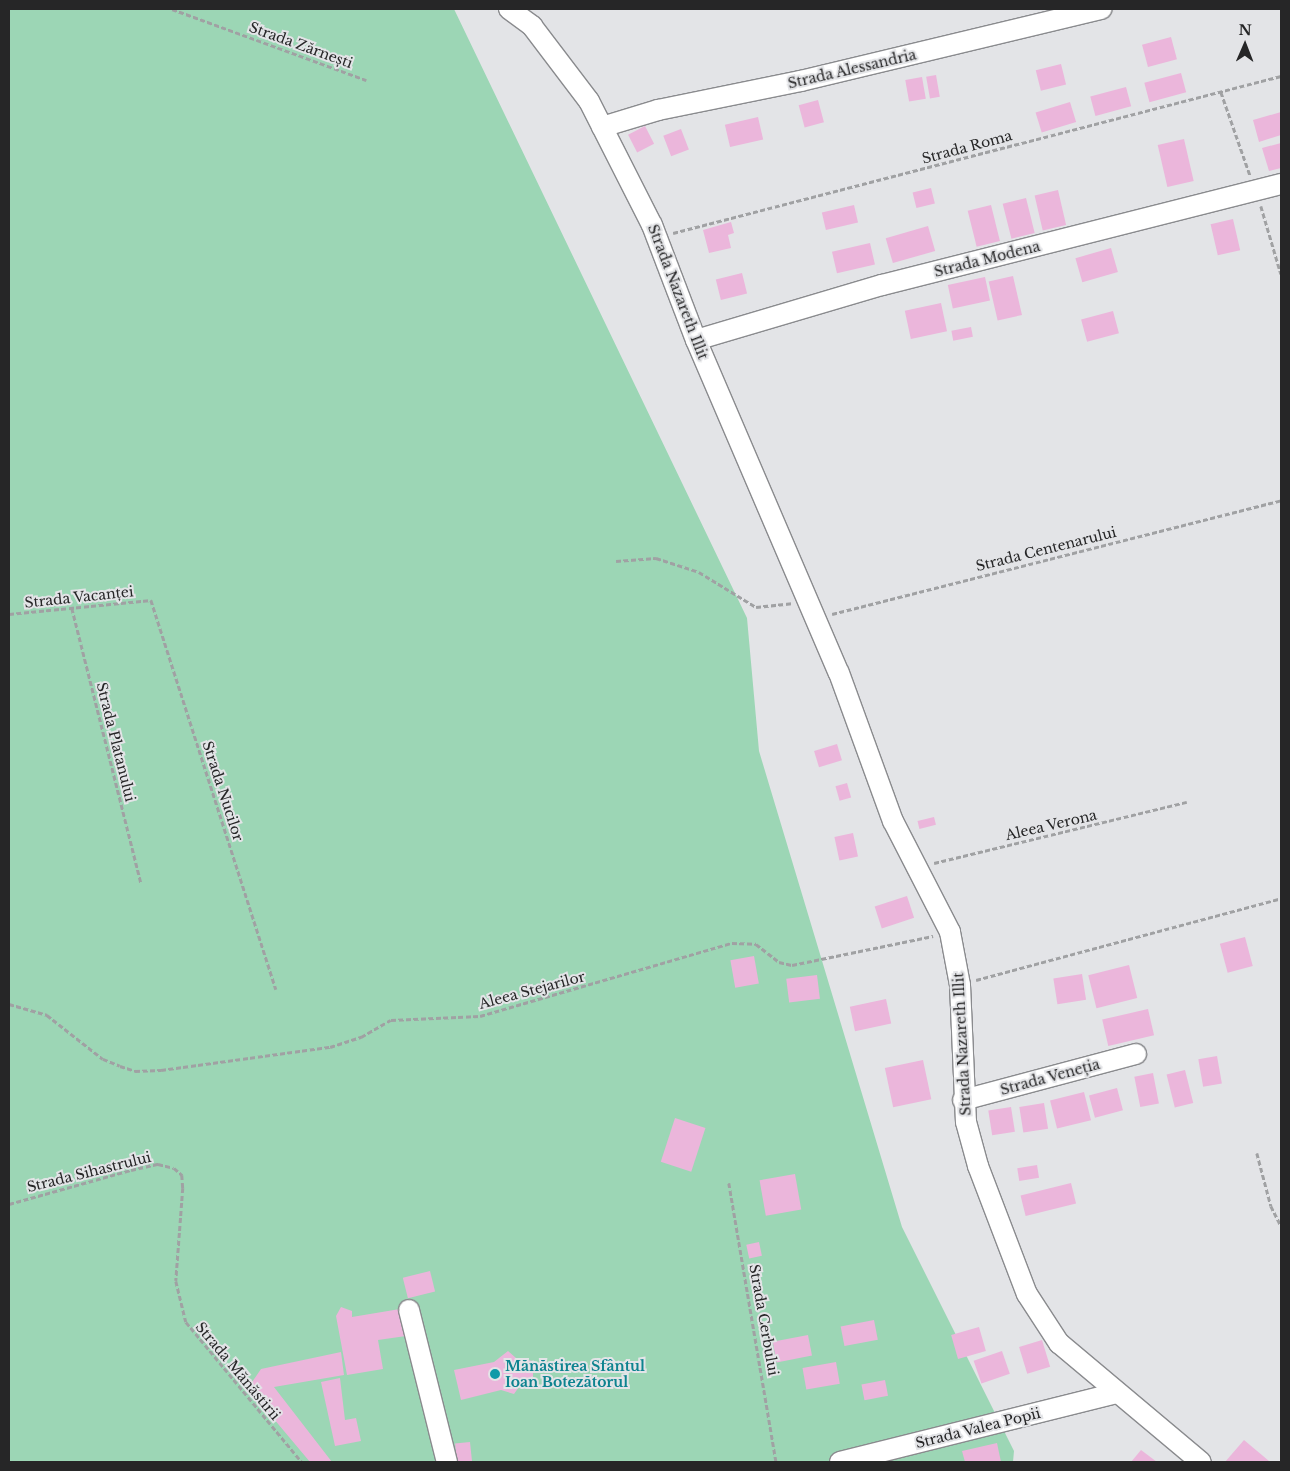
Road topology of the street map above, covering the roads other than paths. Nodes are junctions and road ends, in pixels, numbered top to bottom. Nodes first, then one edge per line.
1 (509, 9) edge
2 (1102, 9) edge
3 (602, 127) junction
4 (1281, 184) edge
5 (696, 340) junction
6 (1136, 1054) dead end
7 (963, 1100) junction
8 (409, 1310) dead end
9 (1117, 1392) junction
10 (447, 1462) edge
11 (840, 1462) edge
12 (1201, 1462) edge

1 - 3 street, Strada Nazareth Illit
2 - 3 street, Strada Alessandria
3 - 5 street, Strada Nazareth Illit
4 - 5 street, Strada Modena
5 - 7 street, Strada Nazareth Illit
6 - 7 street, Strada Veneția
7 - 9 street, Strada Nazareth Illit
8 - 10 street
9 - 11 street, Strada Valea Popii
9 - 12 street, Strada Nazareth Illit

